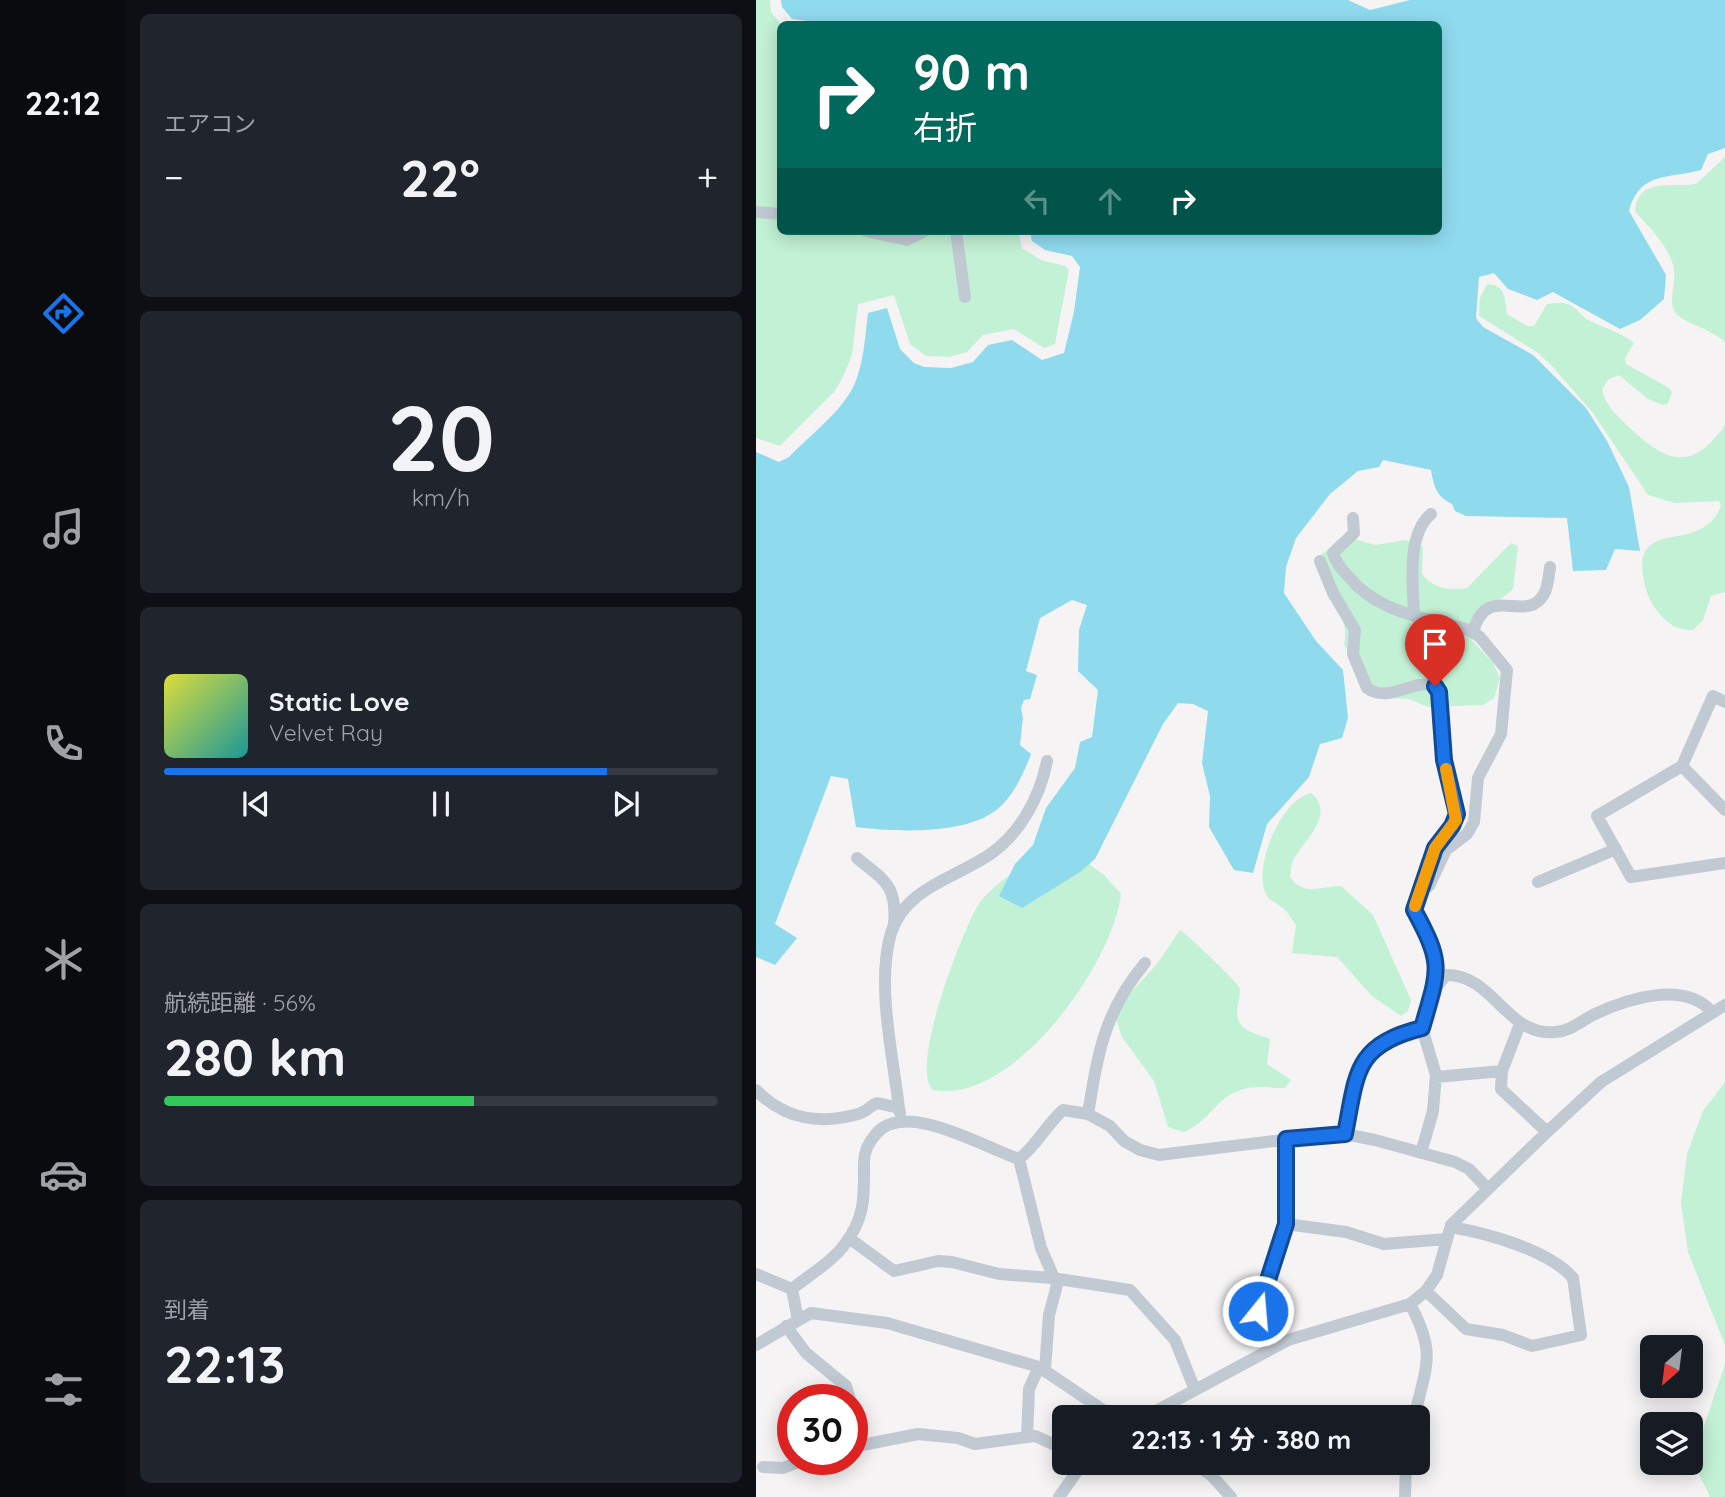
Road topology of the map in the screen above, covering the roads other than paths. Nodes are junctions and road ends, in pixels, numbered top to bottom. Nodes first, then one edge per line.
1 (756, 212) edge
2 (777, 214) edge
3 (885, 235) edge
4 (917, 235) edge
5 (957, 235) edge
6 (965, 297) dead end
7 (1431, 514) dead end
8 (1353, 518) dead end
9 (1320, 561) dead end
10 (1550, 567) dead end
11 (1414, 615) junction
12 (1473, 633) junction
13 (1725, 702) edge
14 (1047, 761) dead end
15 (1682, 766) junction
16 (1725, 810) edge
17 (1616, 849) junction
18 (857, 858) dead end
19 (1725, 863) edge
20 (1538, 882) dead end
21 (1420, 892) junction
22 (894, 924) junction
23 (1145, 963) dead end
24 (1431, 995) junction
25 (1725, 1005) edge
26 (1712, 1012) junction
27 (1520, 1024) junction
28 (1422, 1028) junction
29 (1502, 1071) junction
30 (1436, 1077) junction
31 (756, 1090) edge
32 (900, 1114) junction
33 (1088, 1114) junction
34 (1548, 1132) junction
35 (1345, 1134) junction
36 (1286, 1139) junction
37 (1421, 1153) junction
38 (1019, 1159) junction
39 (1488, 1189) junction
40 (1286, 1224) junction
41 (1449, 1233) junction
42 (849, 1238) junction
43 (756, 1274) edge
44 (1052, 1278) junction
45 (792, 1289) junction
46 (1426, 1291) junction
47 (1410, 1304) junction
48 (792, 1323) junction
49 (756, 1345) edge
50 (1268, 1350) junction
51 (1042, 1369) junction
52 (844, 1384) edge
53 (1195, 1390) junction
54 (1096, 1405) edge
55 (1167, 1405) edge
56 (1417, 1405) edge
57 (1027, 1437) junction
58 (868, 1444) edge
59 (1052, 1444) edge
60 (763, 1467) dead end
61 (777, 1468) edge
62 (1075, 1475) edge
63 (1211, 1475) edge
64 (1406, 1475) edge
65 (1059, 1497) edge
66 (1231, 1497) edge
67 (1405, 1497) edge

1 - 2 street
3 - 4 street
5 - 6 street
7 - 11 street
8 - 11 street
9 - 21 street
10 - 12 street
11 - 12 street
12 - 21 street
13 - 15 street
14 - 22 street
15 - 16 street
15 - 17 street
17 - 19 street
17 - 20 street
18 - 22 street
21 - 24 street
22 - 32 street
23 - 33 street
24 - 27 street
24 - 28 street
25 - 26 street
26 - 27 street
26 - 34 street
27 - 29 street
28 - 30 street
28 - 35 street
29 - 30 street
29 - 34 street
30 - 37 street
31 - 32 street
32 - 38 street
32 - 42 street
33 - 36 street
33 - 38 street
34 - 39 street
35 - 36 street
35 - 37 street
36 - 40 street
37 - 39 street
38 - 44 street
39 - 41 street
40 - 41 street
40 - 50 street
41 - 46 street
41 - 46 street
42 - 44 street
42 - 45 street
43 - 45 street
44 - 51 street
44 - 53 street
45 - 48 street
46 - 47 street
47 - 50 street
47 - 56 street
48 - 49 street
48 - 51 street
48 - 52 street
50 - 53 street
51 - 54 street
51 - 57 street
53 - 55 street
57 - 58 street
57 - 59 street
60 - 61 street
62 - 65 street
63 - 66 street
64 - 67 street

